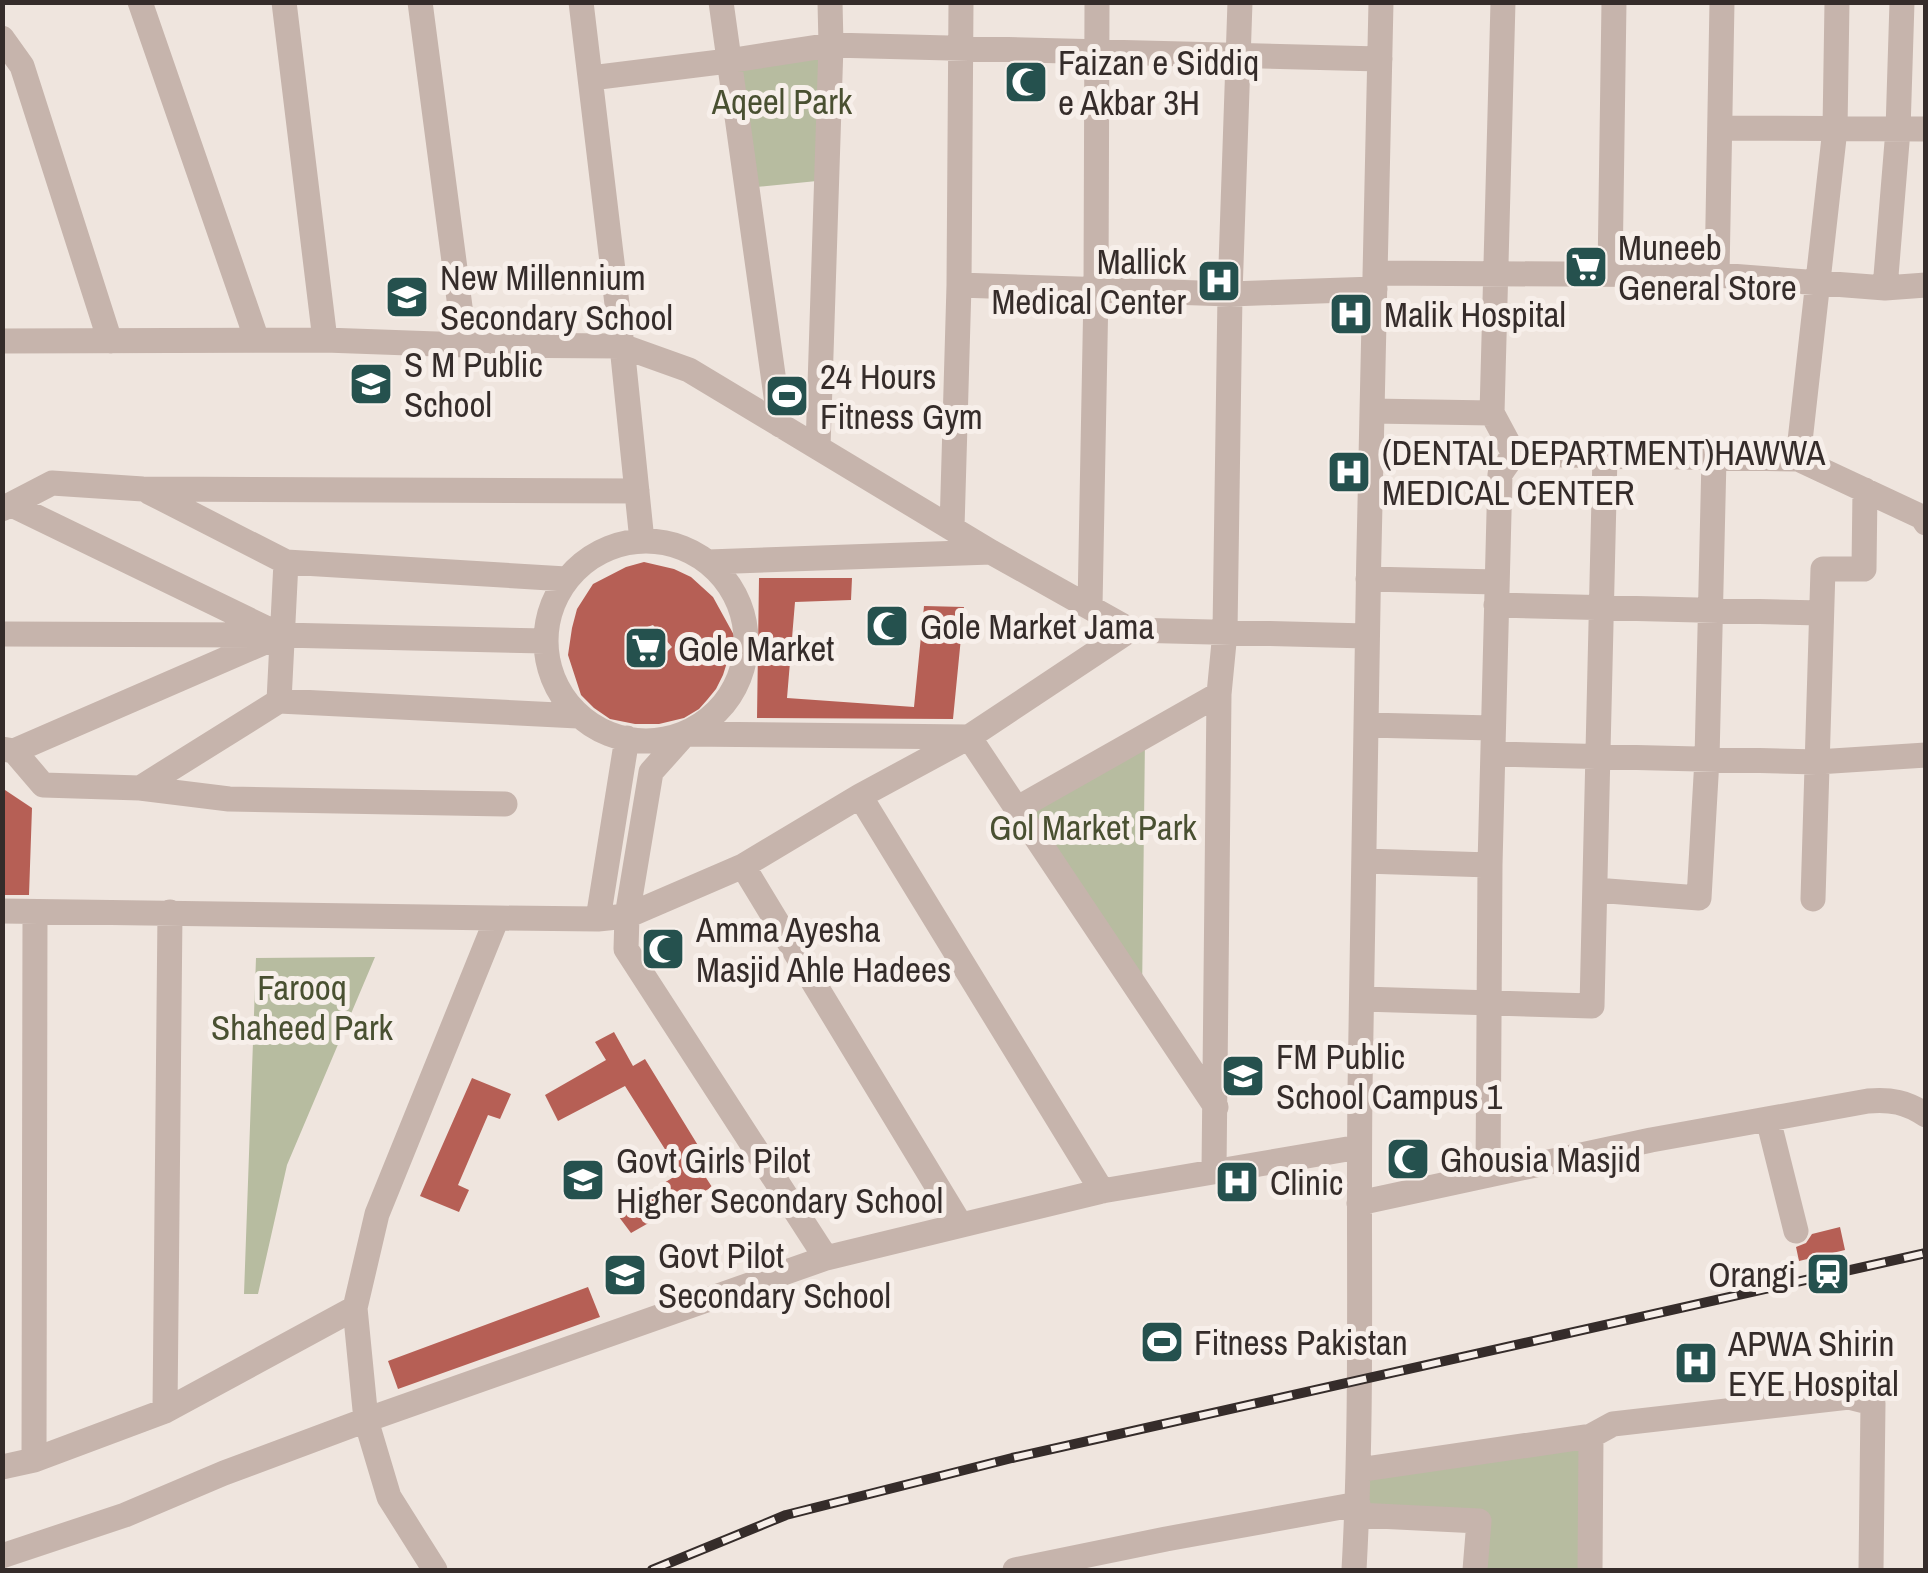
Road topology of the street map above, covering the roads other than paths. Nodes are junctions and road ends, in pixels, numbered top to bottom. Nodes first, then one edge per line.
1 (140, 2) edge
2 (284, 2) edge
3 (420, 2) edge
4 (581, 2) edge
5 (721, 2) edge
6 (830, 2) edge
7 (962, 2) edge
8 (1097, 2) edge
9 (1240, 2) edge
10 (1381, 2) edge
11 (1502, 2) edge
12 (1614, 2) edge
13 (1722, 2) edge
14 (1837, 2) edge
15 (1902, 2) edge
16 (2, 38) edge
17 (831, 45) junction
18 (960, 49) junction
19 (1096, 52) junction
20 (1238, 56) junction
21 (1380, 59) junction
22 (728, 61) junction
23 (591, 78) junction
24 (1720, 128) junction
25 (1834, 129) junction
26 (1898, 130) junction
27 (1926, 130) edge
28 (1496, 274) junction
29 (1610, 274) junction
30 (1718, 275) junction
31 (1375, 281) junction
32 (1819, 283) junction
33 (958, 285) junction
34 (1926, 285) edge
35 (1885, 288) junction
36 (1096, 291) junction
37 (1230, 294) junction
38 (257, 340) junction
39 (325, 340) junction
40 (110, 341) junction
41 (2, 342) edge
42 (465, 346) junction
43 (622, 346) junction
44 (1372, 412) junction
45 (1492, 414) junction
46 (780, 425) junction
47 (818, 448) junction
48 (1514, 454) junction
49 (1606, 455) junction
50 (1714, 458) junction
51 (1798, 460) junction
52 (143, 489) junction
53 (637, 490) junction
54 (1865, 490) junction
55 (7, 507) edge
56 (1926, 523) edge
57 (952, 528) junction
58 (642, 541) junction
59 (991, 552) junction
60 (286, 562) junction
61 (708, 562) junction
62 (1368, 579) junction
63 (566, 580) junction
64 (1497, 593) junction
65 (1090, 606) junction
66 (1602, 607) junction
67 (1710, 609) junction
68 (1821, 613) junction
69 (1130, 630) junction
70 (1225, 632) junction
71 (2, 634) edge
72 (281, 635) junction
73 (1367, 636) junction
74 (545, 642) junction
75 (1219, 694) junction
76 (280, 701) junction
77 (578, 716) junction
78 (1366, 725) junction
79 (1494, 728) junction
80 (685, 734) junction
81 (969, 736) junction
82 (627, 738) junction
83 (8, 750) edge
84 (1492, 754) junction
85 (1926, 755) edge
86 (1598, 757) junction
87 (1707, 760) junction
88 (1817, 762) junction
89 (140, 788) junction
90 (860, 796) junction
91 (505, 804) dead end
92 (1018, 808) junction
93 (1364, 861) junction
94 (1490, 865) junction
95 (743, 866) junction
96 (1595, 890) junction
97 (1812, 899) dead end
98 (13, 910) edge
99 (170, 912) junction
100 (627, 916) junction
101 (497, 918) junction
102 (598, 919) junction
103 (1362, 999) junction
104 (1489, 1003) junction
105 (1216, 1107) junction
106 (1926, 1115) edge
107 (1768, 1120) junction
108 (1359, 1147) junction
109 (1214, 1172) junction
110 (1488, 1175) junction
111 (1102, 1191) junction
112 (1360, 1203) junction
113 (960, 1224) junction
114 (1796, 1231) dead end
115 (826, 1258) junction
116 (355, 1308) junction
117 (165, 1411) junction
118 (366, 1420) junction
119 (1591, 1436) junction
120 (34, 1460) junction
121 (2, 1467) edge
122 (1358, 1470) junction
123 (1358, 1509) junction
124 (2, 1556) edge
125 (434, 1570) edge
126 (1015, 1570) edge
127 (1354, 1570) edge
128 (1474, 1570) edge
129 (1590, 1570) edge
130 (1871, 1570) edge

1 - 38 street
2 - 39 street
3 - 42 street
4 - 23 street
5 - 22 street
6 - 17 street
7 - 18 street
8 - 19 street
9 - 20 street
10 - 21 street
11 - 28 street
12 - 29 street
13 - 24 street
14 - 25 street
15 - 26 street
16 - 40 street
17 - 18 street
17 - 22 street
17 - 47 street
18 - 19 street
18 - 33 street
19 - 20 street
19 - 36 street
20 - 21 street
20 - 37 street
21 - 31 street
22 - 23 street
22 - 46 street
23 - 43 street
24 - 25 street
24 - 30 street
25 - 26 street
25 - 32 street
26 - 27 street
26 - 35 street
28 - 29 street
28 - 31 street
28 - 45 street
29 - 30 street
30 - 32 street
31 - 37 street
31 - 44 street
32 - 35 street
32 - 51 street
33 - 36 street
33 - 57 street
34 - 35 street
36 - 37 street
36 - 65 street
37 - 70 street
38 - 39 street
38 - 40 street
39 - 42 street
40 - 41 street
42 - 43 street
43 - 46 street
43 - 53 street
44 - 45 street
44 - 62 street
45 - 48 street
46 - 47 street
47 - 57 street
48 - 49 street
48 - 64 street
49 - 50 street
49 - 66 street
50 - 51 street
50 - 67 street
51 - 54 street
52 - 53 street
52 - 55 street
52 - 60 street
53 - 58 street
54 - 56 street
54 - 68 street
55 - 72 street
57 - 59 street
58 - 61 street
58 - 63 street
59 - 61 street
59 - 65 street
60 - 63 street
60 - 72 street
61 - 80 street
62 - 64 street
62 - 73 street
63 - 74 street
64 - 66 street
64 - 79 street
65 - 69 street
66 - 67 street
66 - 86 street
67 - 68 street
67 - 87 street
68 - 88 street
69 - 70 street
69 - 81 street
70 - 73 street
70 - 75 street
71 - 72 street
72 - 74 street
72 - 76 street
72 - 83 street
73 - 78 street
74 - 77 street
75 - 92 street
75 - 105 street
76 - 77 street
76 - 89 street
77 - 82 street
78 - 79 street
78 - 93 street
79 - 84 street
80 - 81 street
80 - 82 street
80 - 100 street
81 - 90 street
81 - 92 street
82 - 102 street
83 - 89 street
84 - 86 street
84 - 94 street
85 - 88 street
86 - 87 street
86 - 96 street
87 - 88 street
87 - 96 street
88 - 97 street
89 - 91 street
90 - 95 street
90 - 111 street
92 - 105 street
93 - 94 street
93 - 103 street
94 - 104 street
95 - 100 street
95 - 113 street
96 - 104 street
98 - 99 street
98 - 120 street
99 - 101 street
99 - 117 street
100 - 102 street
100 - 115 street
101 - 102 street
101 - 116 street
103 - 104 street
103 - 108 street
104 - 110 street
105 - 109 street
106 - 107 street
107 - 110 street
107 - 114 street
108 - 109 street
108 - 112 street
109 - 111 street
110 - 112 street
111 - 113 street
112 - 122 street
113 - 115 street
115 - 118 street
116 - 117 street
116 - 118 street
117 - 120 street
118 - 124 street
118 - 125 street
119 - 122 street
119 - 129 street
119 - 130 street
120 - 121 street
122 - 123 street
123 - 126 street
123 - 127 street
123 - 128 street

